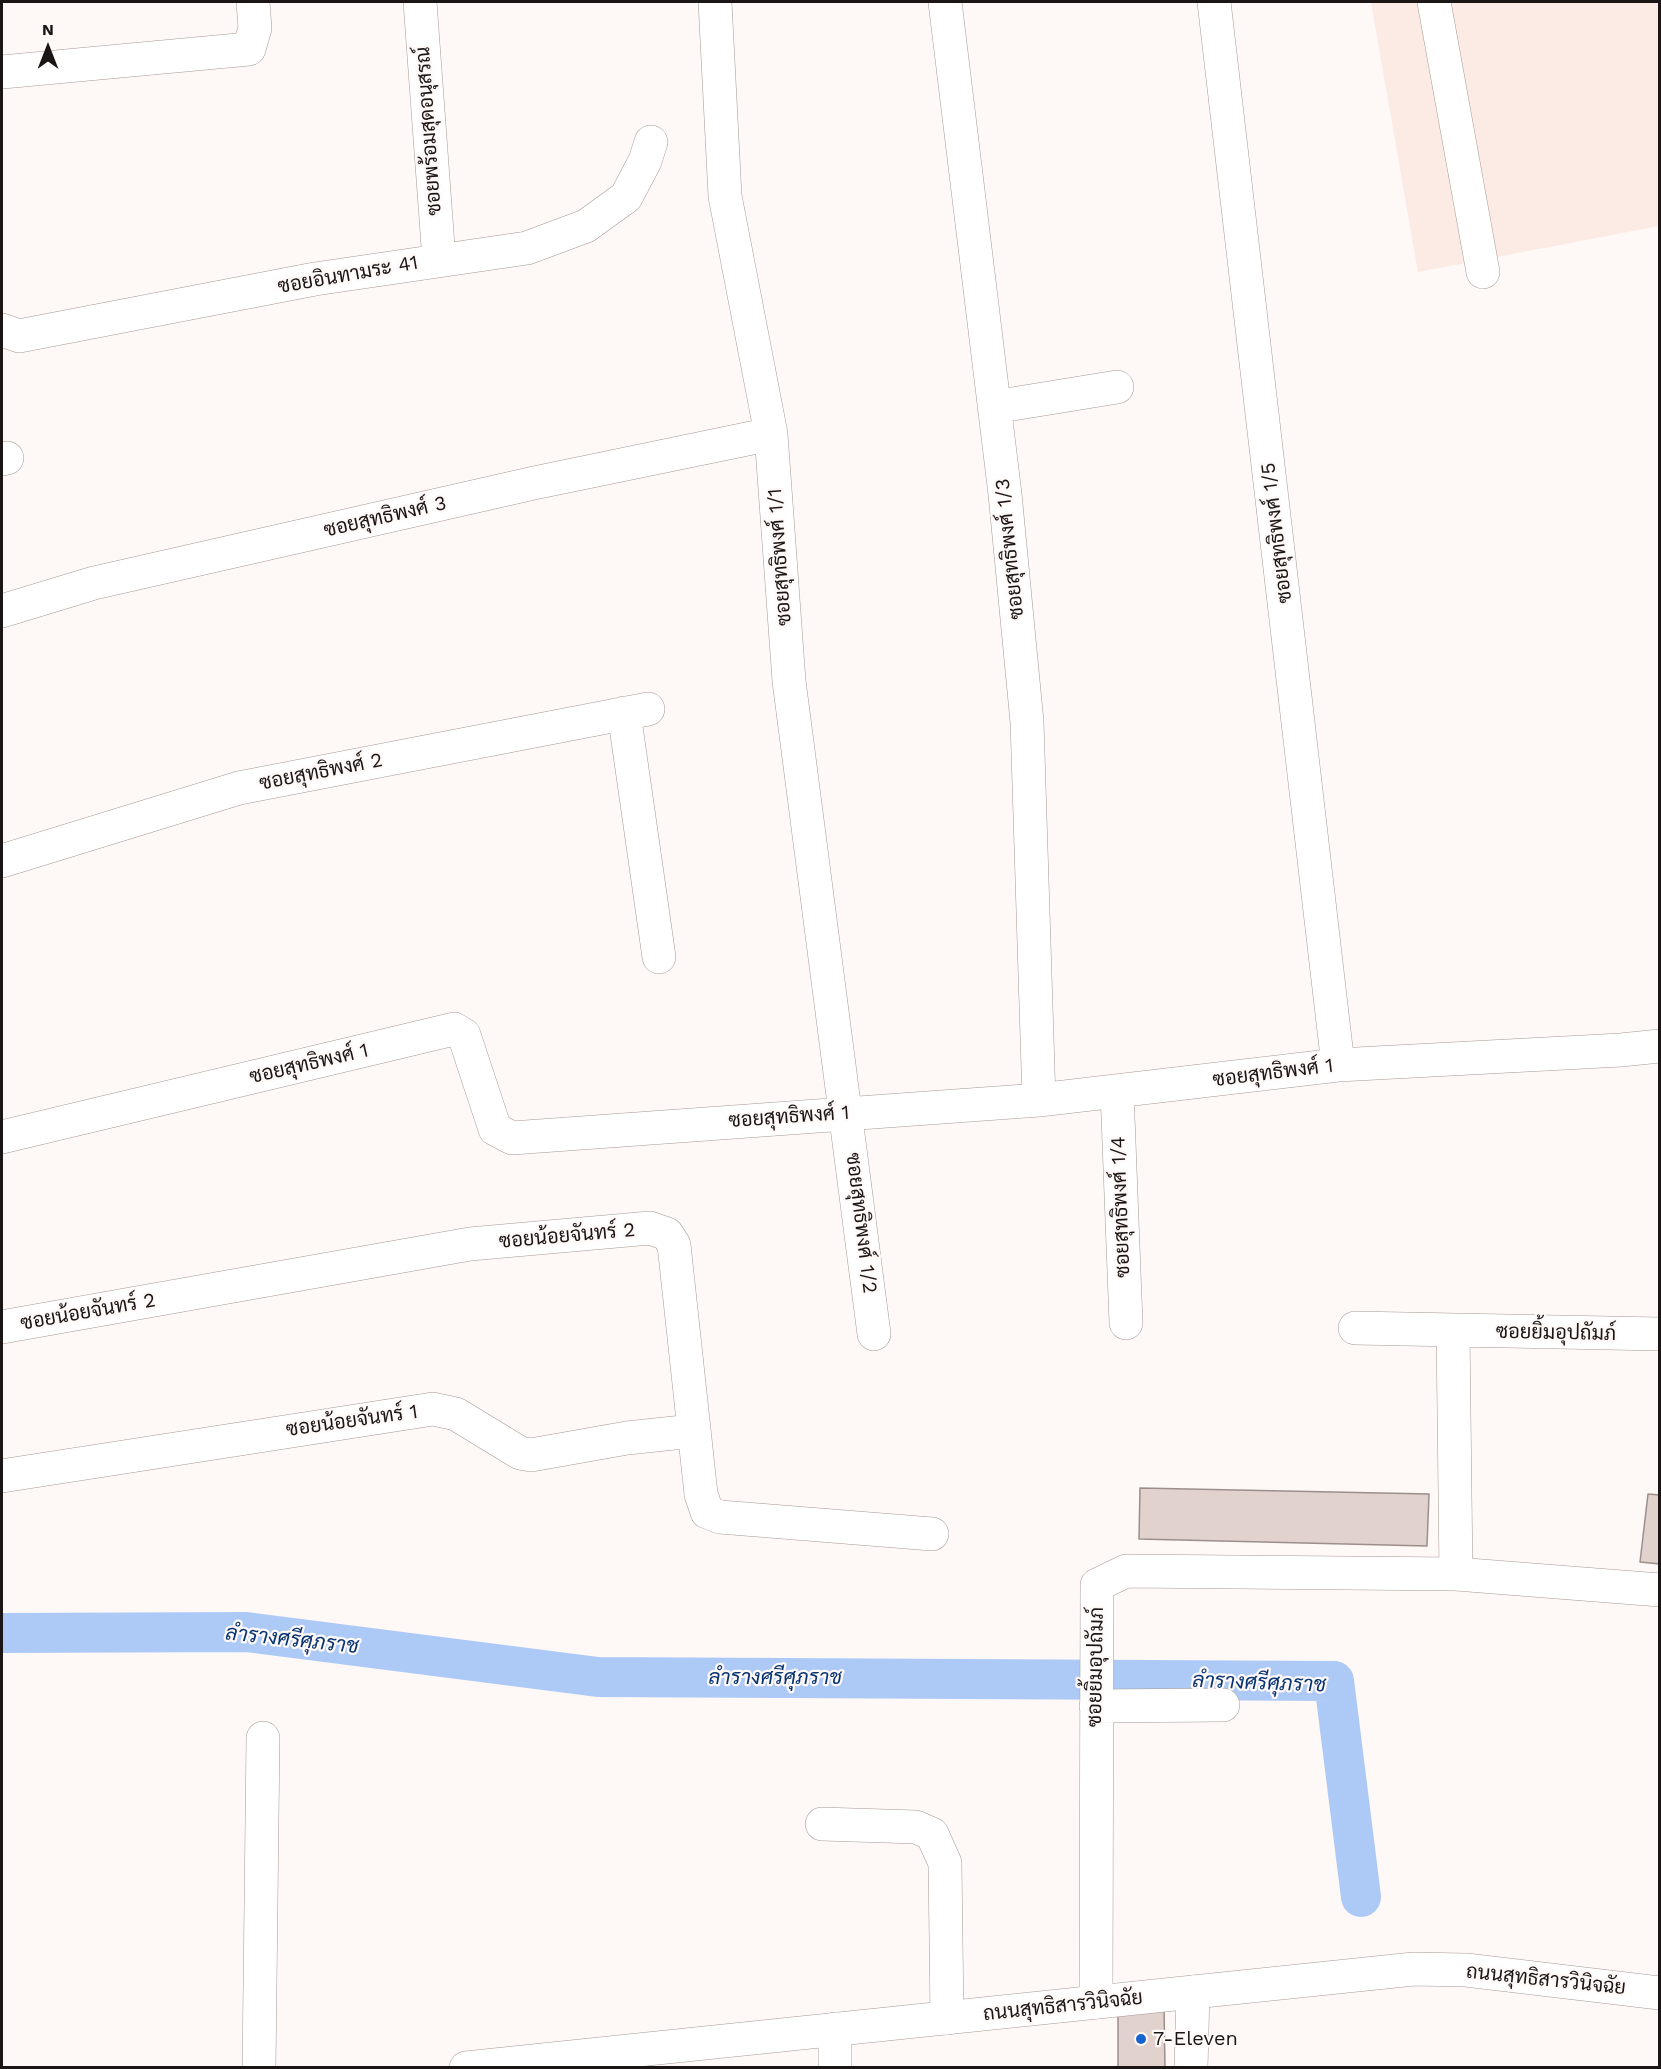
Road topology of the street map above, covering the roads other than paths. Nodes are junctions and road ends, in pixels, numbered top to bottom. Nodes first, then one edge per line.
1 (253, 2) edge
2 (420, 2) edge
3 (715, 2) edge
4 (945, 2) edge
5 (1214, 2) edge
6 (1434, 2) edge
7 (2, 72) edge
8 (651, 142) dead end
9 (439, 260) junction
10 (1483, 272) dead end
11 (2, 330) edge
12 (1117, 387) dead end
13 (994, 407) junction
14 (771, 434) junction
15 (2, 610) edge
16 (2, 861) edge
17 (660, 957) dead end
18 (1659, 1046) edge
19 (1338, 1065) junction
20 (1117, 1091) junction
21 (1039, 1100) junction
22 (847, 1113) junction
23 (2, 1137) edge
24 (1126, 1323) dead end
25 (2, 1327) edge
26 (1355, 1328) dead end
27 (1452, 1331) junction
28 (874, 1334) dead end
29 (1659, 1334) edge
30 (693, 1431) junction
31 (2, 1476) edge
32 (932, 1534) dead end
33 (1456, 1574) junction
34 (1659, 1590) edge
35 (1096, 1701) junction
36 (1223, 1705) dead end
37 (263, 1738) dead end
38 (822, 1824) dead end
39 (1193, 1992) junction
40 (1659, 1992) edge
41 (1096, 2002) junction
42 (947, 2018) junction
43 (835, 2029) junction
44 (500, 2066) edge
45 (259, 2067) edge
46 (466, 2067) edge
47 (835, 2067) edge
48 (1191, 2067) edge

1 - 7 street
2 - 9 street, ซอยพร้อมสุดอนุสรณ์
3 - 14 street, ซอยสุทธิพงศ์ 1/1
4 - 13 street, ซอยสุทธิพงศ์ 1/3
5 - 19 street, ซอยสุทธิพงศ์ 1/5
6 - 10 street
8 - 9 street, ซอยอินทามระ 41
9 - 11 street, ซอยอินทามระ 41
12 - 13 street
13 - 21 street, ซอยสุทธิพงศ์ 1/3
14 - 15 street, ซอยสุทธิพงศ์ 3
14 - 22 street, ซอยสุทธิพงศ์ 1/1
16 - 17 street, ซอยสุทธิพงศ์ 2
18 - 19 street, ซอยสุทธิพงศ์ 1
19 - 20 street, ซอยสุทธิพงศ์ 1
20 - 21 street, ซอยสุทธิพงศ์ 1
20 - 24 street, ซอยสุทธิพงศ์ 1/4
21 - 22 street, ซอยสุทธิพงศ์ 1
22 - 23 street, ซอยสุทธิพงศ์ 1
22 - 28 street, ซอยสุทธิพงศ์ 1/2
25 - 30 street, ซอยน้อยจันทร์ 2
26 - 27 street, ซอยยิ้มอุปถัมภ์
27 - 29 street, ซอยยิ้มอุปถัมภ์
27 - 33 street
30 - 31 street, ซอยน้อยจันทร์ 1
30 - 32 street, ซอยน้อยจันทร์ 2
33 - 34 street, ซอยยิ้มอุปถัมภ์
33 - 35 street, ซอยยิ้มอุปถัมภ์
35 - 36 street
35 - 41 street, ซอยยิ้มอุปถัมภ์
37 - 45 street
38 - 42 street
39 - 40 street, ถนนสุทธิสารวินิจฉัย
39 - 41 street, ถนนสุทธิสารวินิจฉัย
39 - 48 street
41 - 42 street, ถนนสุทธิสารวินิจฉัย
42 - 43 street, ถนนสุทธิสารวินิจฉัย
43 - 44 street, ถนนสุทธิสารวินิจฉัย
43 - 47 street
44 - 46 street, ถนนสุทธิสารวินิจฉัย

